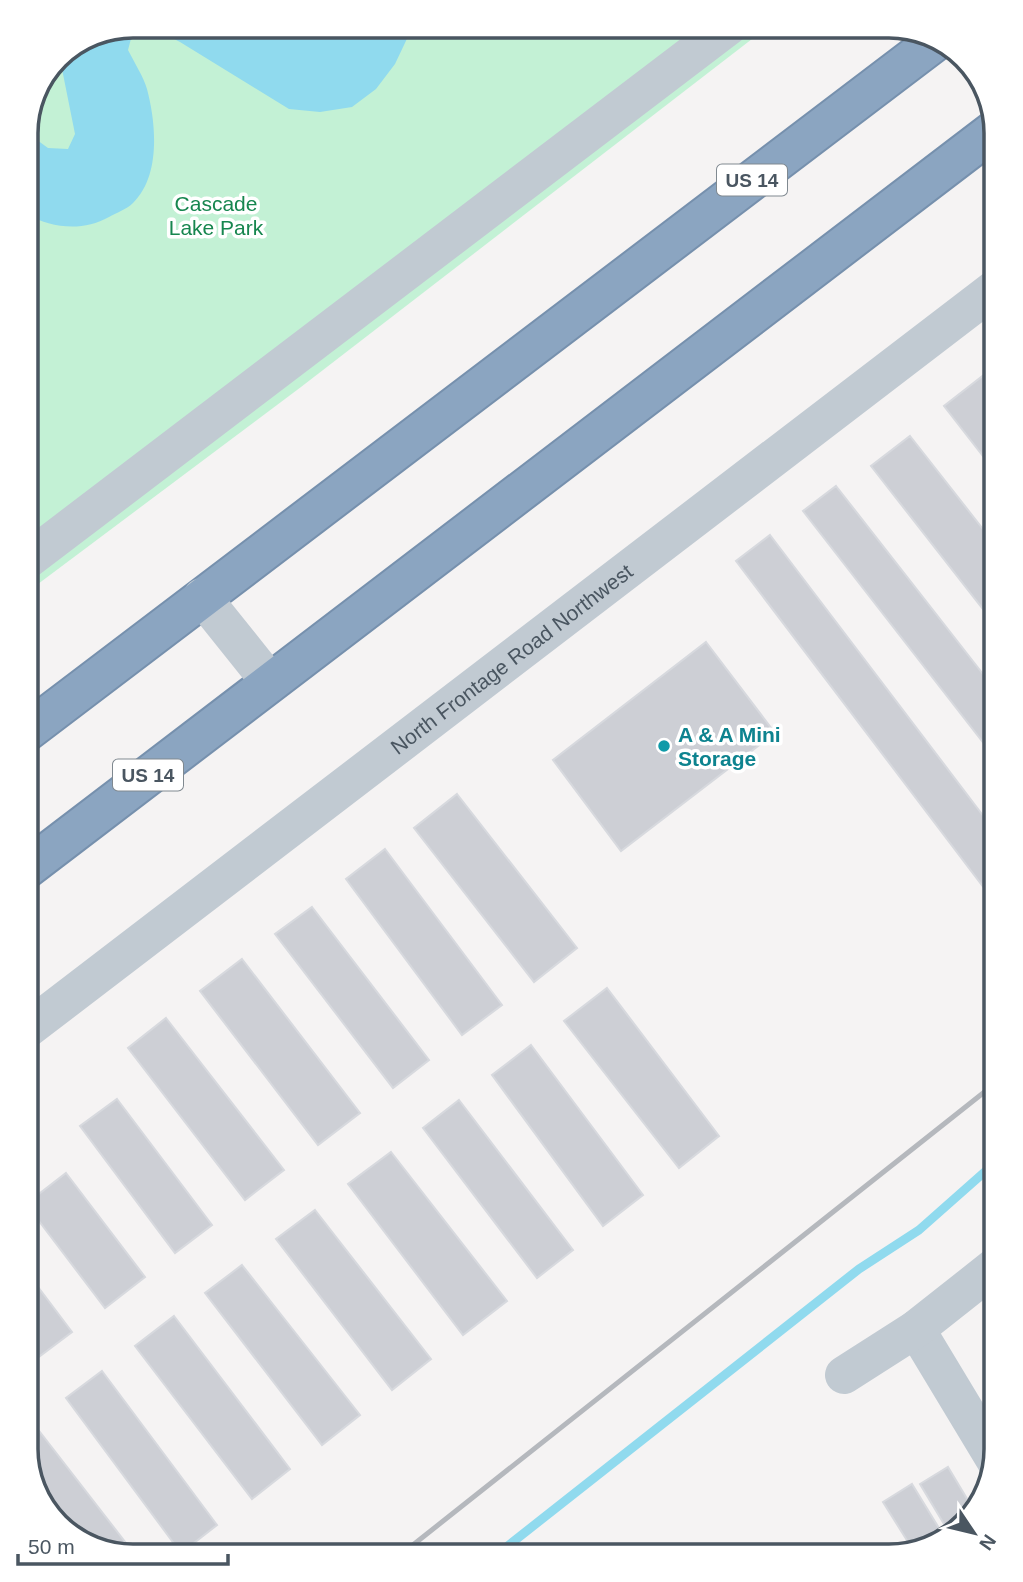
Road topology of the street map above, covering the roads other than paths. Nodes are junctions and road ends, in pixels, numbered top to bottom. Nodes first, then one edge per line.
1 (712, 39) edge
2 (928, 47) edge
3 (984, 138) edge
4 (984, 297) edge
5 (39, 551) edge
6 (202, 597) junction
7 (270, 682) junction
8 (39, 722) edge
9 (38, 859) edge
10 (38, 1021) edge
11 (984, 1275) edge
12 (916, 1329) junction
13 (844, 1375) dead end
14 (984, 1442) edge

1 - 5 street
2 - 6 highway, US 14
3 - 7 highway, US 14
4 - 10 street, North Frontage Road Northwest
6 - 7 street
6 - 8 highway, US 14
7 - 9 highway, US 14
11 - 12 street
12 - 13 street
12 - 14 street

